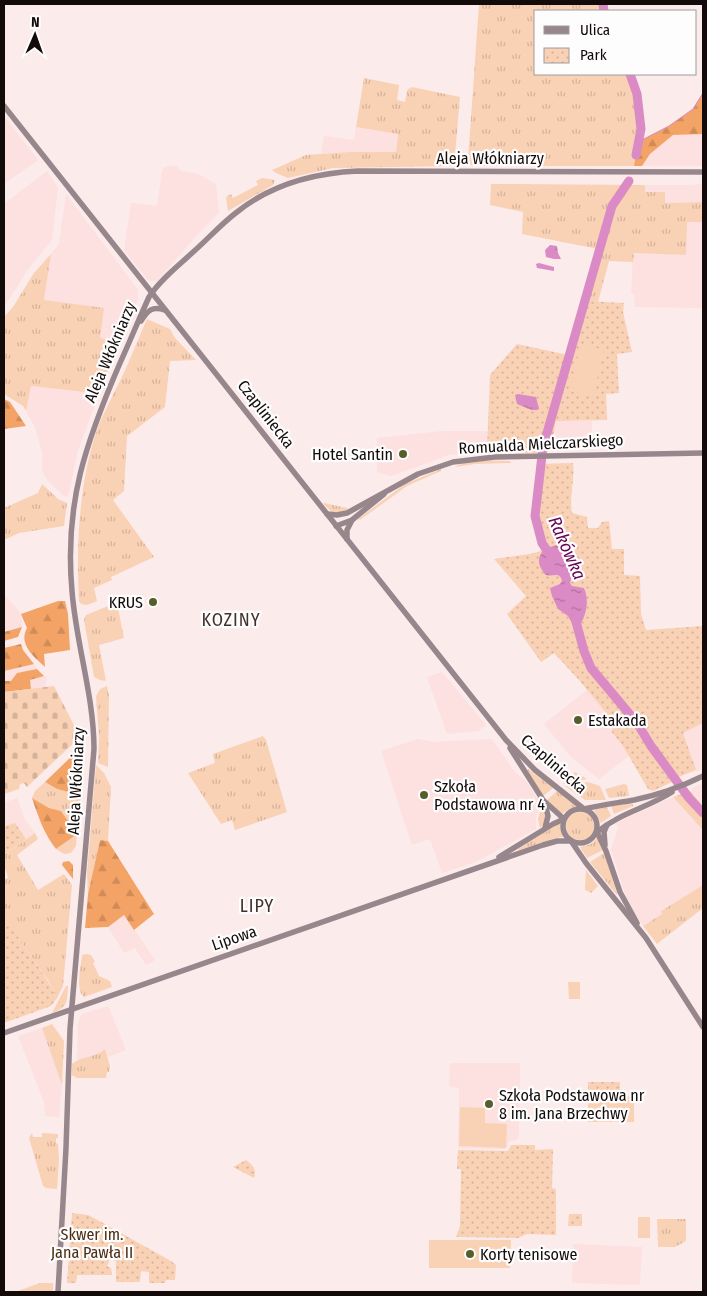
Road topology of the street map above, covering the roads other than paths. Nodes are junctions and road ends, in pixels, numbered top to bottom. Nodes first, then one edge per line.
1 (4, 106) edge
2 (703, 172) edge
3 (152, 293) junction
4 (165, 310) junction
5 (134, 331) junction
6 (703, 453) edge
7 (388, 491) junction
8 (347, 513) junction
9 (327, 514) junction
10 (352, 520) junction
11 (336, 526) junction
12 (347, 539) junction
13 (506, 740) junction
14 (703, 776) edge
15 (676, 789) junction
16 (544, 801) junction
17 (584, 809) junction
18 (564, 819) junction
19 (610, 821) junction
20 (544, 830) junction
21 (596, 832) junction
22 (571, 841) junction
23 (606, 851) junction
24 (474, 869) junction
25 (640, 930) junction
26 (72, 1009) junction
27 (703, 1027) edge
28 (4, 1033) edge
29 (58, 1292) edge

1 - 3 street, Czapliniecka
2 - 3 street, Aleja Włókniarzy
3 - 4 street, Czapliniecka
3 - 5 street, Aleja Włókniarzy
4 - 5 street
4 - 9 street, Czapliniecka
5 - 26 street, Aleja Włókniarzy
6 - 7 street, Romualda Mielczarskiego
7 - 8 street, Romualda Mielczarskiego
7 - 10 street, Romualda Mielczarskiego
8 - 9 street, Romualda Mielczarskiego
8 - 11 street, Romualda Mielczarskiego
9 - 11 street, Czapliniecka
10 - 11 street, Romualda Mielczarskiego
10 - 12 street
11 - 12 street, Czapliniecka
12 - 13 street, Czapliniecka
13 - 16 street, Czapliniecka
13 - 17 street, Czapliniecka
14 - 15 street
15 - 17 street
15 - 19 street
16 - 18 street, Czapliniecka
16 - 20 street
17 - 18 street
17 - 21 street
18 - 20 street, Lipowa
18 - 22 street
19 - 21 street
19 - 23 street
20 - 24 street, Lipowa
21 - 22 street
21 - 23 street
22 - 24 street, Lipowa
22 - 25 street
23 - 25 street
24 - 26 street, Lipowa
25 - 27 street
26 - 28 street, Lipowa
26 - 29 street, Aleja Włókniarzy

